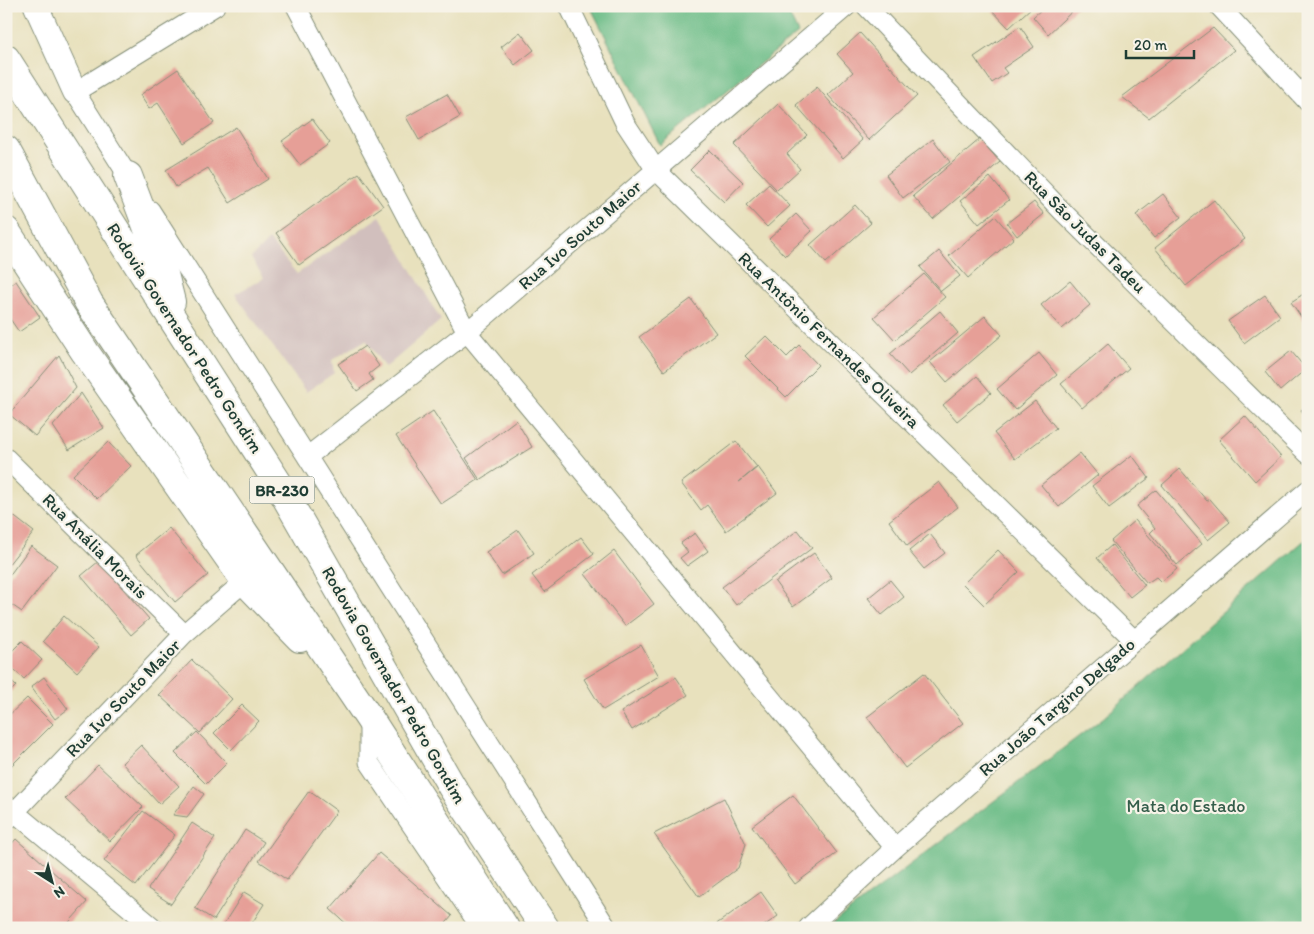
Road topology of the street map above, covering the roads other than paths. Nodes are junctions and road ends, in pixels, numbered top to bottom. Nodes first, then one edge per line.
1 (36, 6) edge
2 (215, 6) edge
3 (296, 6) edge
4 (569, 6) edge
5 (847, 6) edge
6 (866, 6) edge
7 (1219, 6) edge
8 (6, 59) edge
9 (75, 92) junction
10 (1308, 102) edge
11 (6, 150) edge
12 (656, 170) junction
13 (128, 176) junction
14 (6, 231) edge
15 (178, 326) junction
16 (467, 332) junction
17 (1308, 454) edge
18 (307, 457) junction
19 (6, 458) edge
20 (1308, 490) edge
21 (245, 582) junction
22 (184, 634) junction
23 (1134, 640) junction
24 (346, 684) junction
25 (369, 718) junction
26 (9, 813) edge
27 (895, 848) junction
28 (154, 928) edge
29 (482, 928) edge
30 (505, 928) edge
31 (545, 928) edge
32 (607, 928) edge
33 (808, 928) edge

1 - 9 street
2 - 9 street
3 - 16 street
4 - 12 street, Rua Antônio Fernandes Oliveira
5 - 12 street, Rua Ivo Souto Maior
6 - 17 street, Rua São Judas Tadeu
7 - 10 street
8 - 15 highway, Rodovia Governador Pedro Gondim / BR-230
9 - 13 street
11 - 24 highway, Rodovia Governador Pedro Gondim / BR-230
12 - 16 street, Rua Ivo Souto Maior
12 - 23 street, Rua Antônio Fernandes Oliveira
13 - 15 highway
13 - 18 street
14 - 21 highway
15 - 31 highway, Rodovia Governador Pedro Gondim / BR-230
16 - 18 street, Rua Ivo Souto Maior
16 - 27 street
18 - 32 street
19 - 22 street, Rua Anália Morais
20 - 23 street, Rua João Targino Delgado
21 - 22 street, Rua Ivo Souto Maior
21 - 24 highway
22 - 26 street, Rua Ivo Souto Maior
23 - 27 street, Rua João Targino Delgado
24 - 25 highway, Rodovia Governador Pedro Gondim / BR-230
25 - 29 street
25 - 30 highway, Rodovia Governador Pedro Gondim / BR-230
26 - 28 street
27 - 33 street, Rua João Targino Delgado

